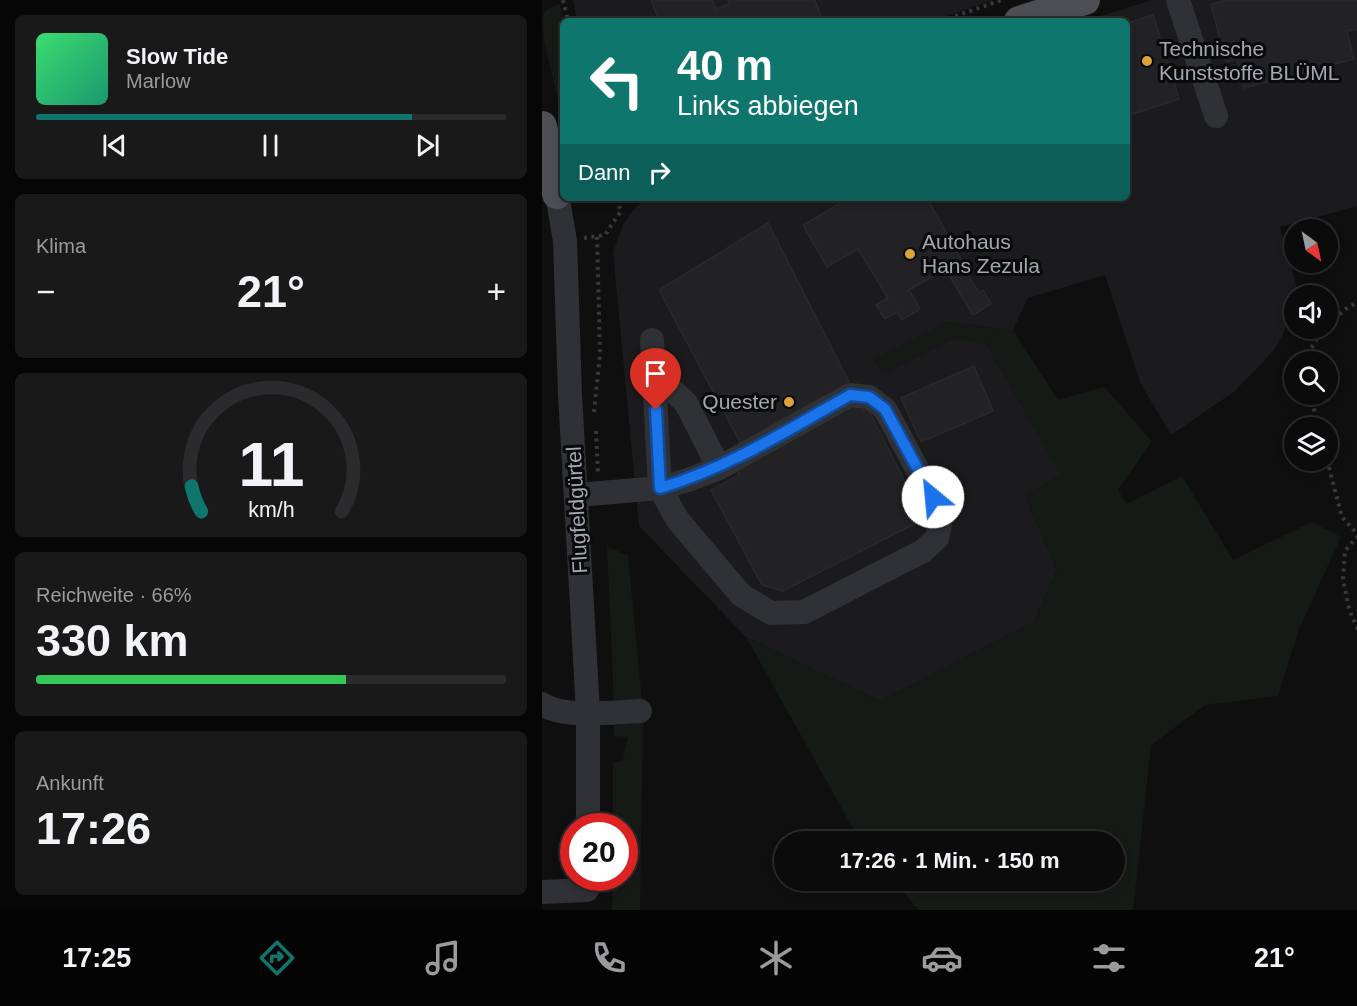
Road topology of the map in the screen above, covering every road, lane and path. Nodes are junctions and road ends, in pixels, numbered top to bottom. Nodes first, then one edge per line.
1 (563, 0) edge
2 (1002, 0) edge
3 (1085, 0) edge
4 (1178, 0) edge
5 (567, 18) edge
6 (950, 18) edge
7 (1028, 18) edge
8 (1216, 116) dead end
9 (542, 126) edge
10 (554, 195) edge
11 (617, 201) edge
12 (565, 241) junction
13 (1358, 302) edge
14 (1338, 317) edge
15 (652, 340) dead end
16 (655, 390) junction
17 (719, 468) junction
18 (1330, 471) edge
19 (660, 488) junction
20 (577, 495) junction
21 (1358, 536) edge
22 (1358, 630) edge
23 (542, 704) edge
24 (640, 711) dead end
25 (588, 712) junction
26 (588, 813) edge
27 (542, 892) edge
28 (587, 893) edge

1 - 5 path
2 - 6 path
3 - 7 main road
4 - 8 street
9 - 10 main road
10 - 12 street, Flugfeldgürtel
11 - 12 path
12 - 20 street, Flugfeldgürtel
13 - 14 path
15 - 16 street
16 - 17 street
16 - 19 street
17 - 19 street
17 - 19 street
18 - 21 path
19 - 20 street
20 - 25 street, Flugfeldgürtel
21 - 22 path
23 - 25 street
24 - 25 street
25 - 26 street, Flugfeldgürtel
27 - 28 street

